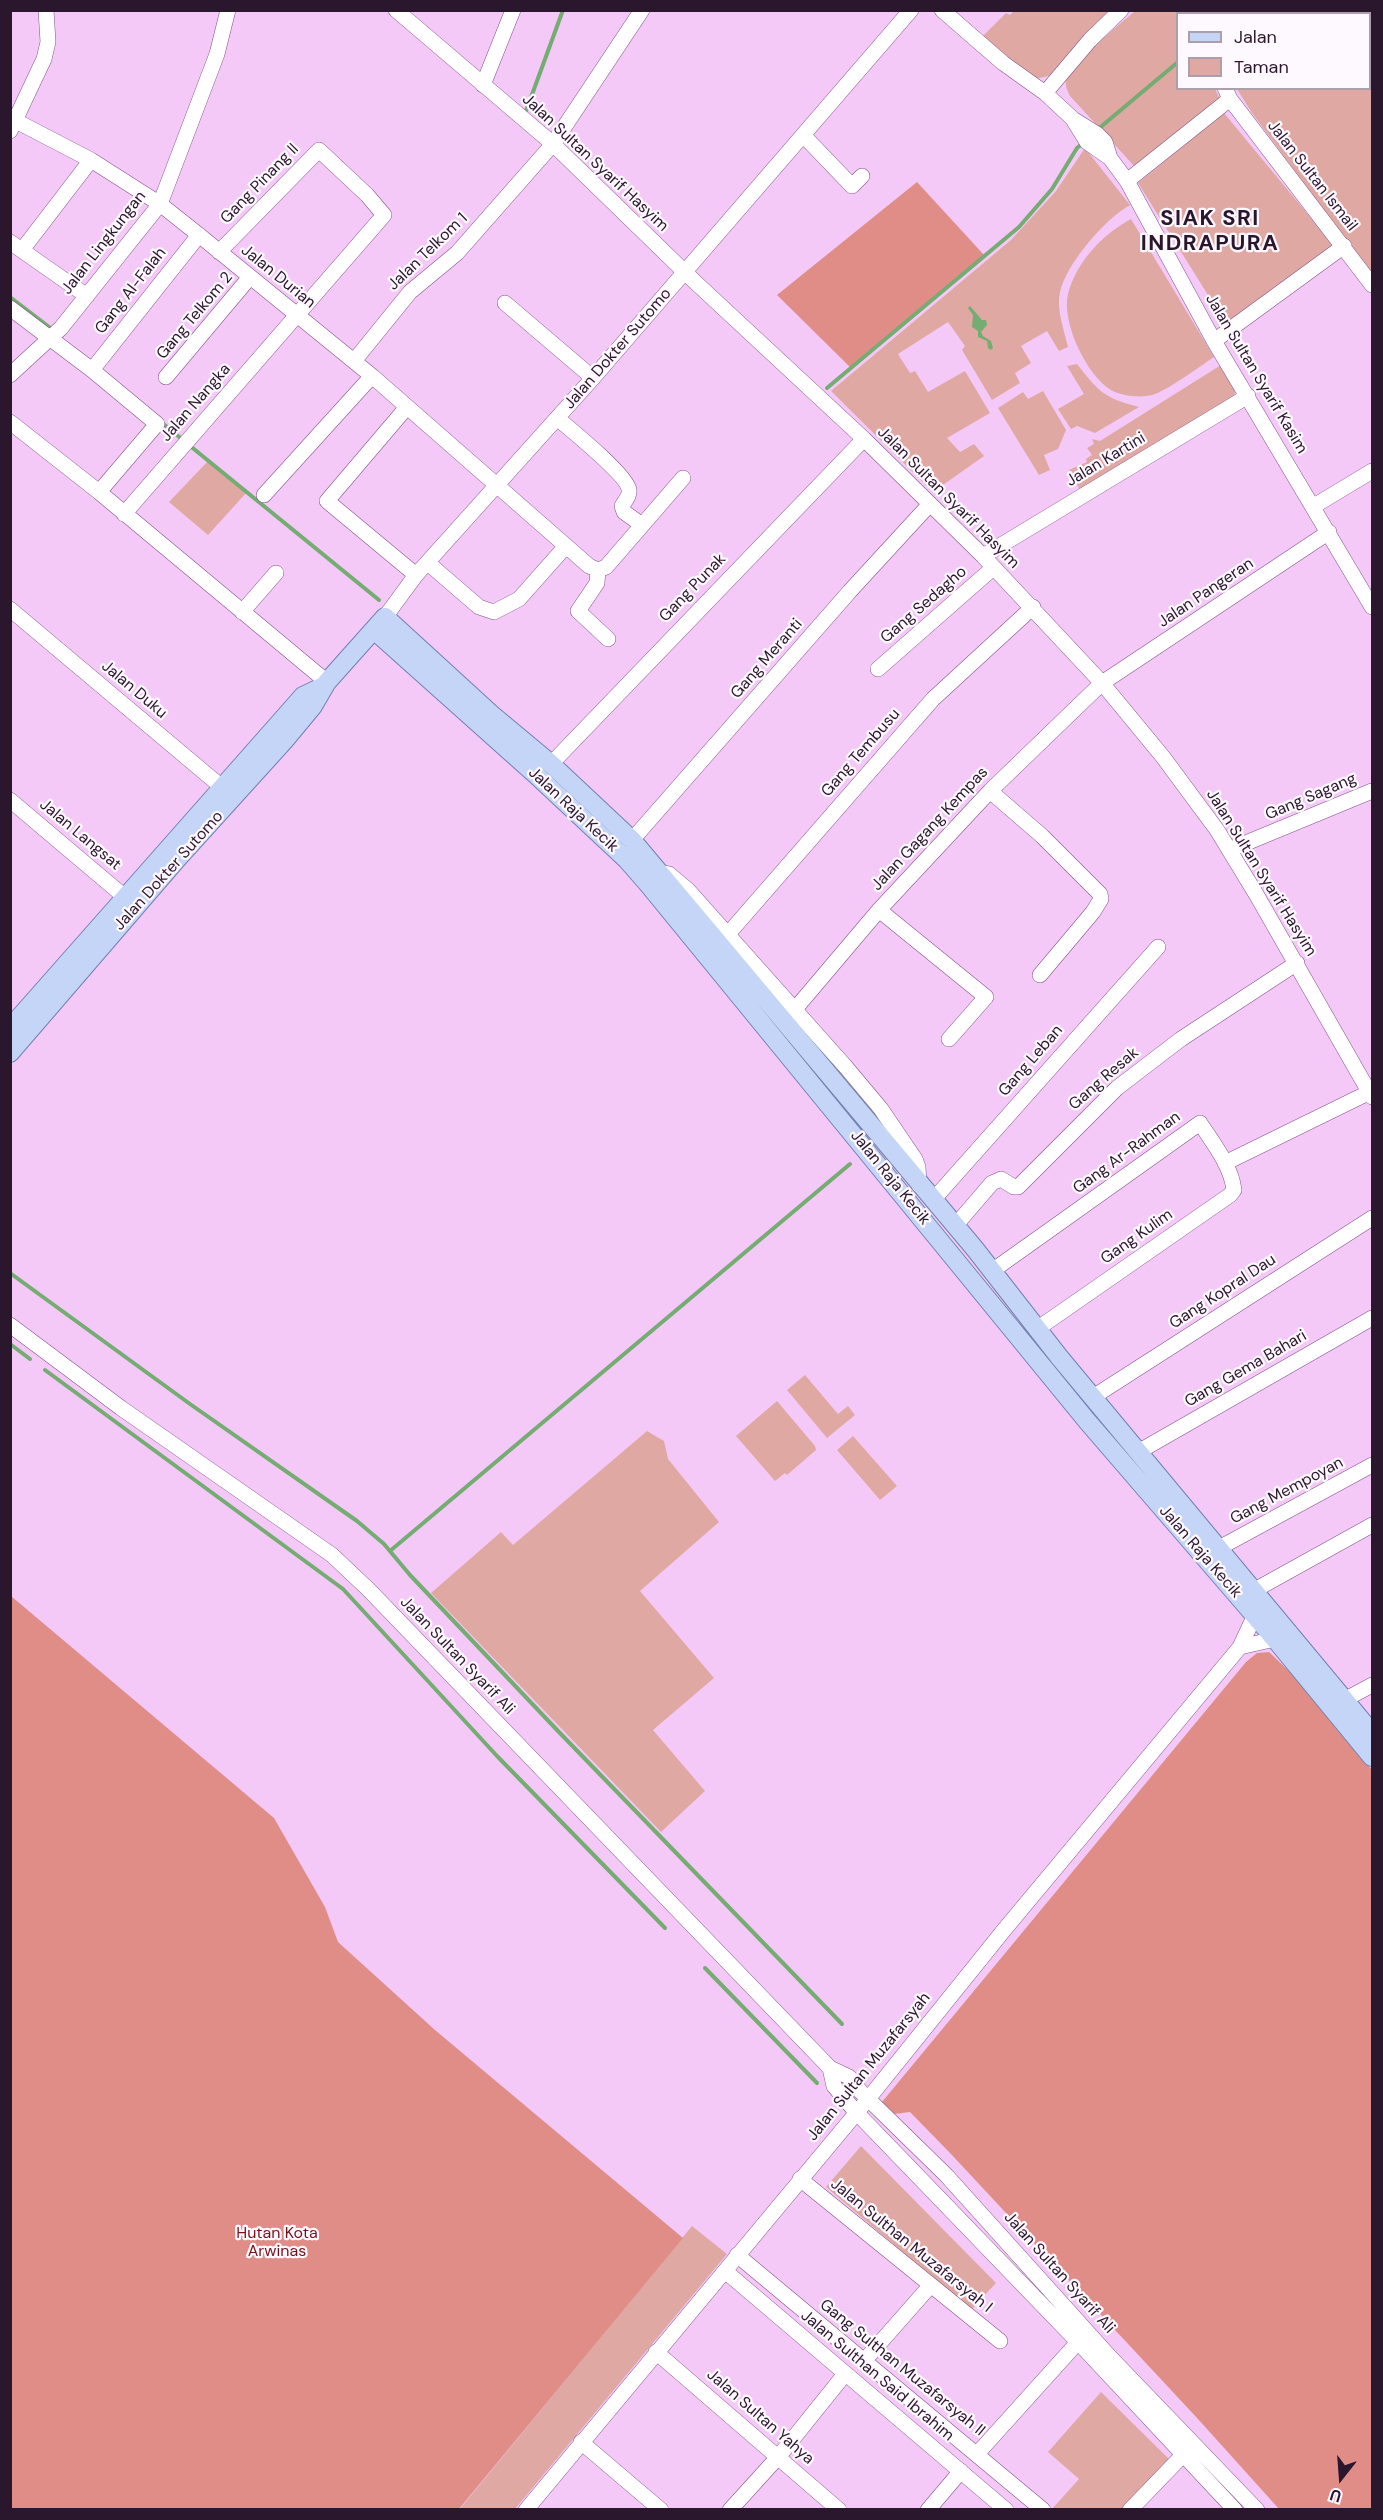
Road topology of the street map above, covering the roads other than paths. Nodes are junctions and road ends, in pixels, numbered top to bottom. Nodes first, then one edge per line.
1 (46, 10) edge
2 (228, 10) edge
3 (513, 10) edge
4 (642, 10) edge
5 (911, 10) edge
6 (942, 10) edge
7 (1121, 10) edge
8 (400, 12) edge
9 (483, 85) junction
10 (1045, 93) junction
11 (1228, 94) edge
12 (15, 116) edge
13 (803, 135) junction
14 (553, 144) junction
15 (91, 160) junction
16 (862, 176) dead end
17 (1127, 181) junction
18 (160, 204) junction
19 (199, 235) junction
20 (16, 246) edge
21 (1344, 246) junction
22 (219, 252) junction
23 (685, 272) junction
24 (250, 277) junction
25 (1372, 285) edge
26 (320, 290) joint
27 (87, 296) junction
28 (505, 303) dead end
29 (10, 308) edge
30 (296, 315) junction
31 (55, 332) junction
32 (1214, 341) junction
33 (354, 361) junction
34 (92, 370) junction
35 (10, 375) edge
36 (372, 376) junction
37 (166, 377) dead end
38 (593, 378) junction
39 (1248, 396) junction
40 (407, 407) junction
41 (557, 418) junction
42 (10, 422) edge
43 (864, 439) junction
44 (1372, 471) edge
45 (683, 478) dead end
46 (499, 484) junction
47 (99, 492) junction
48 (264, 495) dead end
49 (930, 504) junction
50 (1314, 506) junction
51 (124, 514) junction
52 (642, 525) junction
53 (1329, 532) junction
54 (566, 546) junction
55 (983, 556) junction
56 (428, 563) junction
57 (993, 568) junction
58 (598, 570) junction
59 (276, 573) dead end
60 (416, 575) junction
61 (1033, 607) junction
62 (1372, 607) edge
63 (10, 609) edge
64 (242, 612) junction
65 (380, 624) junction
66 (608, 639) dead end
67 (878, 669) dead end
68 (325, 684) junction
69 (1102, 684) junction
70 (486, 719) junction
71 (551, 764) junction
72 (990, 791) junction
73 (1372, 791) edge
74 (229, 793) junction
75 (10, 800) edge
76 (632, 840) junction
77 (1229, 850) junction
78 (655, 879) junction
79 (126, 898) junction
80 (879, 910) junction
81 (728, 934) junction
82 (1158, 947) dead end
83 (1297, 963) junction
84 (1040, 975) dead end
85 (795, 1008) junction
86 (10, 1028) edge
87 (949, 1039) dead end
88 (10, 1053) edge
89 (1372, 1093) edge
90 (1225, 1163) junction
91 (919, 1185) junction
92 (933, 1200) junction
93 (1372, 1218) edge
94 (955, 1226) junction
95 (992, 1271) junction
96 (1372, 1318) edge
97 (10, 1324) edge
98 (1037, 1329) junction
99 (1093, 1397) junction
100 (1138, 1452) junction
101 (1372, 1465) edge
102 (1372, 1525) edge
103 (1219, 1548) junction
104 (1253, 1591) junction
105 (1255, 1616) junction
106 (1275, 1639) junction
107 (1240, 1647) junction
108 (1372, 1685) edge
109 (1344, 1700) junction
110 (1364, 1731) edge
111 (1372, 1757) edge
112 (830, 2068) junction
113 (868, 2099) junction
114 (856, 2112) junction
115 (800, 2179) junction
116 (737, 2255) junction
117 (724, 2271) junction
118 (930, 2286) junction
119 (1000, 2341) dead end
120 (1078, 2342) junction
121 (656, 2352) junction
122 (864, 2361) junction
123 (844, 2374) junction
124 (581, 2442) junction
125 (977, 2454) junction
126 (1183, 2455) junction
127 (778, 2456) junction
128 (961, 2471) junction
129 (526, 2510) edge
130 (661, 2510) edge
131 (730, 2510) edge
132 (840, 2510) edge
133 (928, 2510) edge
134 (1006, 2510) edge
135 (1043, 2510) edge
136 (1130, 2510) edge
137 (1235, 2510) edge
138 (1257, 2510) edge

1 - 12 street
2 - 18 street, Jalan Lingkungan
3 - 9 street
4 - 14 street, Jalan Telkom 1
5 - 13 street, Jalan Dokter Sutomo
6 - 10 street, Jalan Sultan Syarif Kasim
7 - 10 street
8 - 9 street, Jalan Sultan Syarif Hasyim
9 - 14 street, Jalan Sultan Syarif Hasyim
10 - 17 street, Jalan Sultan Syarif Kasim
11 - 17 street
11 - 21 street, Jalan Sultan Ismail
12 - 15 street, Jalan Durian
13 - 16 street
13 - 23 street, Jalan Dokter Sutomo
14 - 23 street, Jalan Sultan Syarif Hasyim
14 - 33 street, Jalan Telkom 1
15 - 18 street, Jalan Durian
15 - 20 street
17 - 32 street, Jalan Sultan Syarif Kasim
18 - 19 street, Jalan Durian
18 - 27 street, Jalan Lingkungan
19 - 22 street, Jalan Durian
19 - 34 street, Gang Al-Falah
20 - 27 street
21 - 25 street, Jalan Sultan Ismail
21 - 32 street
22 - 24 street, Jalan Durian
22 - 26 street, Gang Pinang II
23 - 38 street, Jalan Dokter Sutomo
23 - 43 street, Jalan Sultan Syarif Hasyim
24 - 30 street, Jalan Durian
24 - 37 street, Gang Telkom 2
26 - 30 street, Jalan Nangka
27 - 31 street, Jalan Lingkungan
28 - 38 street
29 - 31 street
30 - 33 street, Jalan Durian
30 - 51 street, Jalan Nangka
31 - 34 street
31 - 35 street, Jalan Lingkungan
32 - 39 street, Jalan Sultan Syarif Kasim
33 - 36 street, Jalan Durian
34 - 47 street
36 - 40 street, Jalan Durian
36 - 48 street
38 - 41 street, Jalan Dokter Sutomo
39 - 50 street, Jalan Sultan Syarif Kasim
39 - 55 street, Jalan Kartini
40 - 46 street, Jalan Durian
40 - 60 street
41 - 46 street, Jalan Dokter Sutomo
41 - 52 street
42 - 47 street
43 - 49 street, Jalan Sultan Syarif Hasyim
43 - 71 street, Gang Punak
44 - 50 street
45 - 52 street
46 - 54 street, Jalan Durian
46 - 56 street, Jalan Dokter Sutomo
47 - 51 street
49 - 55 street, Jalan Sultan Syarif Hasyim
49 - 76 street, Gang Meranti
50 - 53 street, Jalan Sultan Syarif Kasim
51 - 64 street
52 - 58 street
53 - 62 street, Jalan Sultan Syarif Kasim
53 - 69 street, Jalan Pangeran
54 - 56 street
54 - 58 street, Jalan Durian
55 - 57 street, Jalan Sultan Syarif Hasyim
56 - 60 street, Jalan Dokter Sutomo
57 - 61 street, Jalan Sultan Syarif Hasyim
57 - 67 street, Gang Sedagho
58 - 66 street
59 - 64 street
60 - 65 street, Jalan Dokter Sutomo
61 - 69 street, Jalan Sultan Syarif Hasyim
61 - 81 street, Gang Tembusu
63 - 74 street, Jalan Duku
64 - 68 street
65 - 68 main road, Jalan Dokter Sutomo
65 - 70 main road, Jalan Raja Kecik
68 - 74 main road, Jalan Dokter Sutomo
69 - 72 street, Jalan Gagang Kempas
69 - 77 street, Jalan Sultan Syarif Hasyim
70 - 71 main road, Jalan Raja Kecik
70 - 78 main road, Jalan Raja Kecik
71 - 76 main road, Jalan Raja Kecik
72 - 80 street, Jalan Gagang Kempas
72 - 84 street
73 - 77 street, Gang Sagang
74 - 79 main road, Jalan Dokter Sutomo
74 - 88 main road, Jalan Dokter Sutomo
75 - 79 street, Jalan Langsat
76 - 78 main road, Jalan Raja Kecik
77 - 83 street, Jalan Sultan Syarif Hasyim
78 - 81 street
78 - 91 main road, Jalan Raja Kecik
78 - 105 main road, Jalan Raja Kecik
79 - 86 main road, Jalan Dokter Sutomo
80 - 85 street, Jalan Gagang Kempas
80 - 87 street
81 - 85 street
82 - 92 street, Gang Leban
83 - 89 street, Jalan Sultan Syarif Hasyim
83 - 94 street, Gang Resak
85 - 91 street
89 - 90 street
90 - 95 street, Gang Ar-Rahman
90 - 98 street, Gang Kulim
91 - 92 main road, Jalan Raja Kecik
92 - 94 main road, Jalan Raja Kecik
93 - 99 street, Gang Kopral Dau
94 - 95 main road, Jalan Raja Kecik
95 - 98 main road, Jalan Raja Kecik
96 - 100 street, Gang Gema Bahari
97 - 112 street, Jalan Sultan Syarif Ali
98 - 99 main road, Jalan Raja Kecik
99 - 100 main road, Jalan Raja Kecik
100 - 103 main road, Jalan Raja Kecik
101 - 103 street, Gang Mempoyan
102 - 104 street
103 - 104 main road, Jalan Raja Kecik
104 - 109 main road, Jalan Raja Kecik
105 - 106 main road, Jalan Raja Kecik
105 - 107 street, Jalan Sultan Muzafarsyah
106 - 107 street
106 - 110 main road, Jalan Raja Kecik
107 - 113 street, Jalan Sultan Muzafarsyah
108 - 109 street
109 - 110 main road, Jalan Raja Kecik
110 - 111 main road, Jalan Raja Kecik
112 - 113 street, Jalan Sultan Syarif Ali
112 - 114 street, Jalan Sultan Syarif Ali
113 - 114 street, Jalan Sultan Muzafarsyah
113 - 138 street, Jalan Sultan Syarif Ali
114 - 115 street, Jalan Sultan Muzafarsyah
114 - 120 street, Jalan Sultan Syarif Ali
115 - 116 street, Jalan Sultan Muzafarsyah
115 - 118 street, Jalan Sulthan Muzafarsyah I
116 - 117 street, Jalan Sultan Muzafarsyah
116 - 122 street, Gang Sulthan Muzafarsyah II
117 - 121 street, Jalan Sultan Muzafarsyah
117 - 123 street, Jalan Sulthan Said Ibrahim
118 - 119 street, Jalan Sulthan Muzafarsyah I
118 - 122 street
120 - 125 street
120 - 126 street, Jalan Sultan Syarif Ali
121 - 124 street, Jalan Sultan Muzafarsyah
121 - 127 street, Jalan Sultan Yahya
122 - 125 street, Gang Sulthan Muzafarsyah II
123 - 127 street
123 - 128 street, Jalan Sulthan Said Ibrahim
124 - 129 street, Jalan Sultan Muzafarsyah
124 - 130 street
125 - 135 street, Gang Sulthan Muzafarsyah II
126 - 136 street
126 - 137 street, Jalan Sultan Syarif Ali
127 - 131 street
127 - 132 street, Jalan Sultan Yahya
128 - 133 street
128 - 134 street, Jalan Sulthan Said Ibrahim

